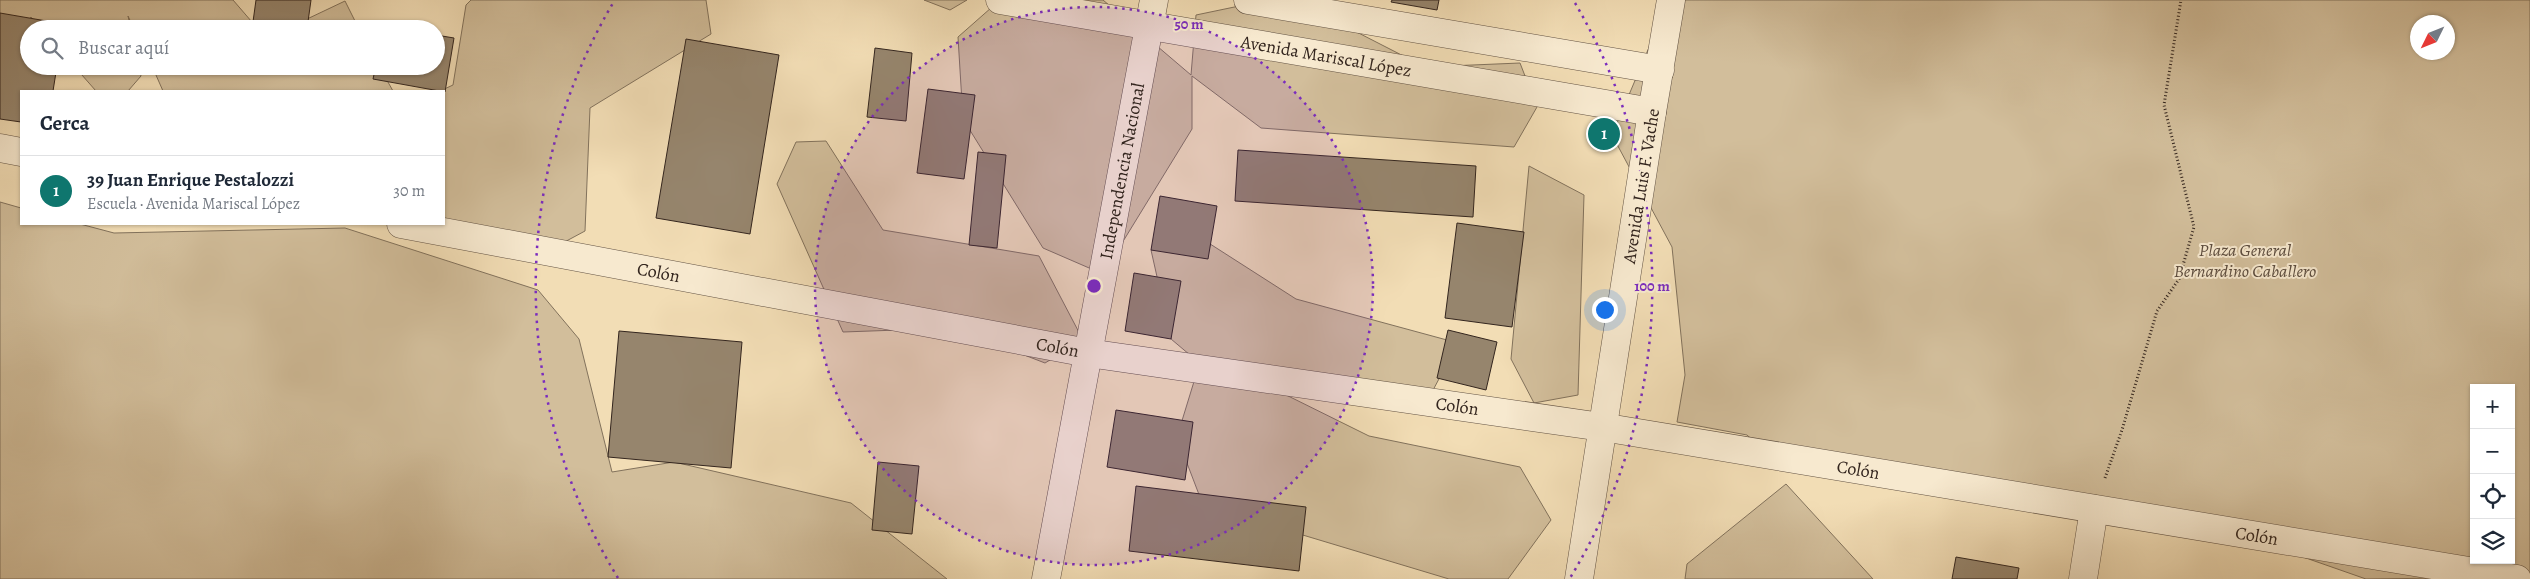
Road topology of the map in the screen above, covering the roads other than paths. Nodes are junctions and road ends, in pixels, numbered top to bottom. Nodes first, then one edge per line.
1 (1000, 0) edge
2 (1248, 0) edge
3 (1672, 0) edge
4 (1152, 12) edge
5 (1660, 70) junction
6 (1652, 112) junction
7 (0, 148) edge
8 (20, 152) edge
9 (406, 225) edge
10 (1088, 353) junction
11 (1602, 427) junction
12 (2094, 509) junction
13 (1046, 579) edge
14 (1579, 579) edge
15 (2083, 579) edge
16 (2516, 579) edge

1 - 4 street, Avenida Mariscal López
2 - 5 street
3 - 5 street, Avenida Luis F. Vache
4 - 6 street, Avenida Mariscal López
4 - 10 street, Independencia Nacional
5 - 6 street, Avenida Luis F. Vache
6 - 11 street, Avenida Luis F. Vache
7 - 8 street
9 - 10 street, Colón
10 - 11 street, Colón
10 - 13 street, Independencia Nacional
11 - 12 street, Colón
11 - 14 street, Avenida Luis F. Vache
12 - 15 street
12 - 16 street, Colón

